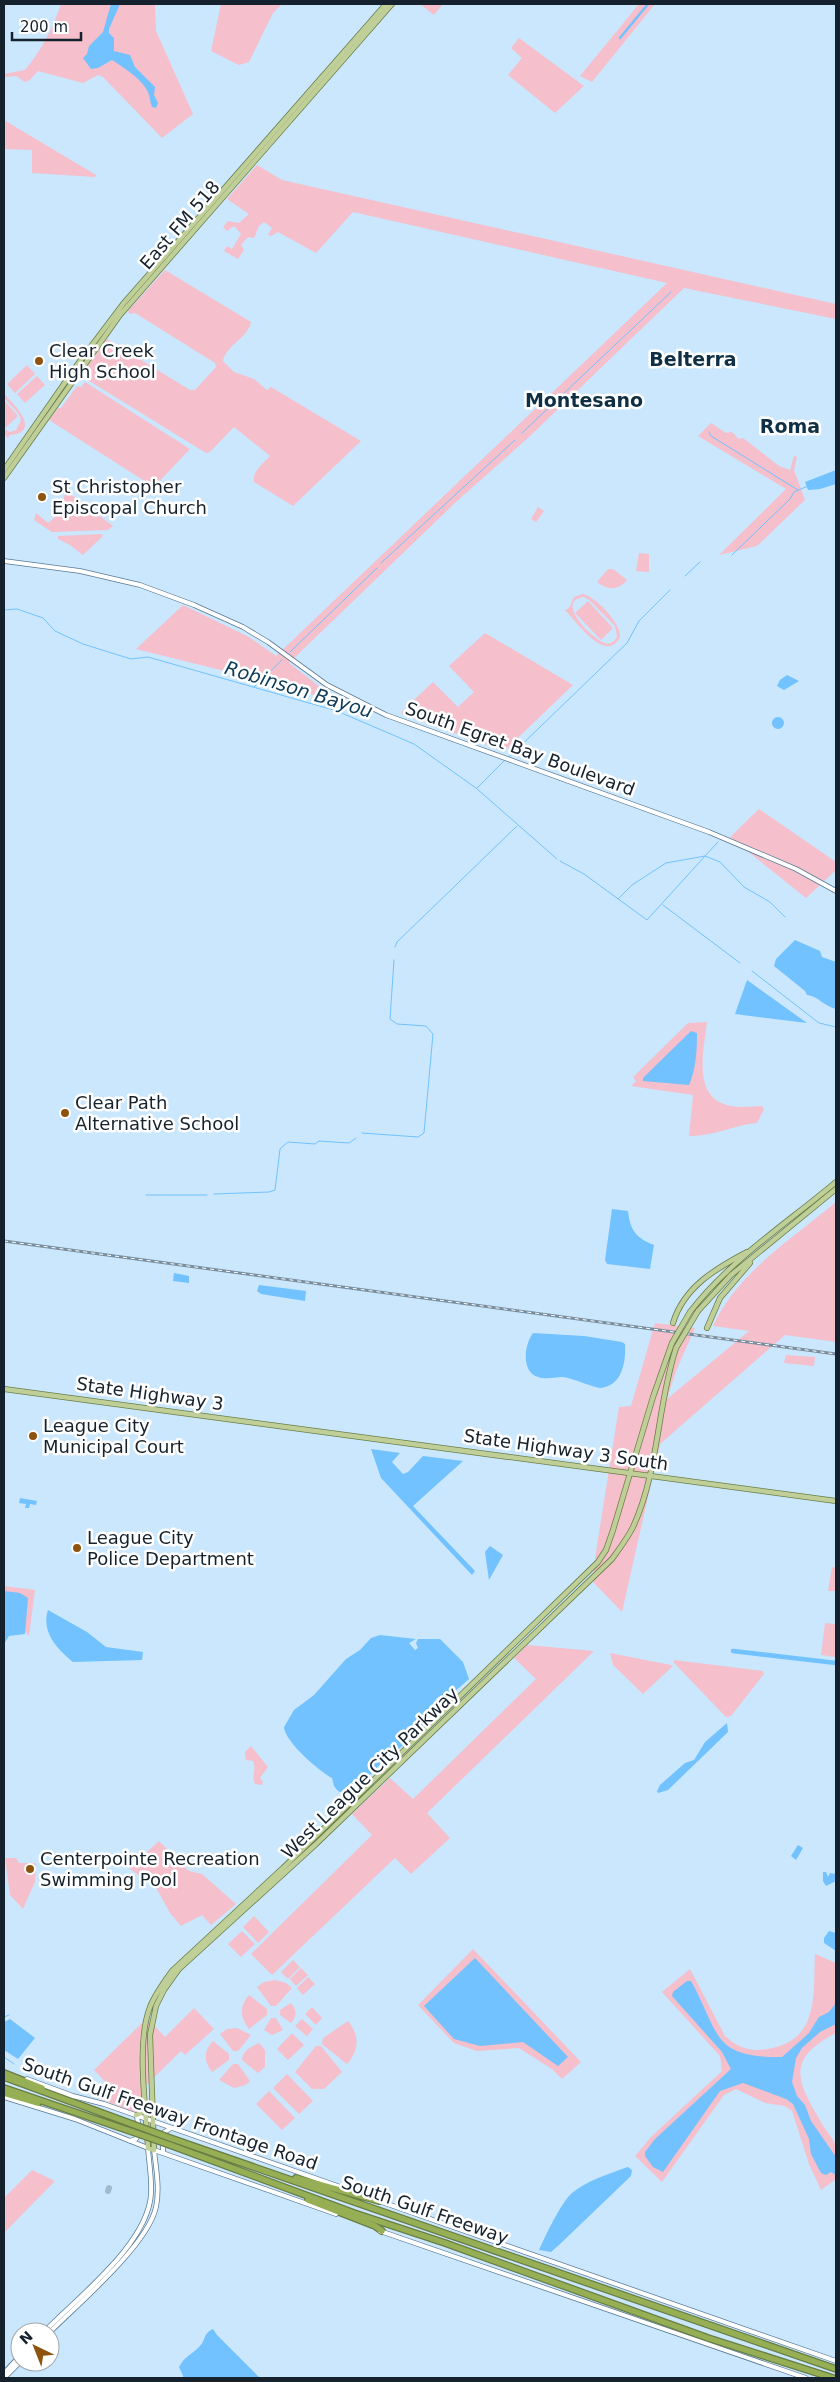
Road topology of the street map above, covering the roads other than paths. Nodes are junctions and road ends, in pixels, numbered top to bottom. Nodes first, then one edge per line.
1 (386, 4) edge
2 (392, 4) edge
3 (214, 204) junction
4 (32, 434) junction
5 (4, 470) edge
6 (4, 478) edge
7 (4, 561) edge
8 (836, 891) edge
9 (836, 1182) edge
10 (836, 1189) edge
11 (793, 1225) junction
12 (757, 1246) junction
13 (673, 1323) dead end
14 (707, 1328) dead end
15 (4, 1389) edge
16 (292, 1428) joint
17 (632, 1473) junction
18 (649, 1475) junction
19 (836, 1501) edge
20 (562, 1599) junction
21 (566, 1603) junction
22 (4, 2072) edge
23 (4, 2078) edge
24 (4, 2088) edge
25 (4, 2095) edge
26 (75, 2104) junction
27 (146, 2104) junction
28 (64, 2108) junction
29 (136, 2115) junction
30 (146, 2119) junction
31 (154, 2122) junction
32 (171, 2128) junction
33 (128, 2141) junction
34 (148, 2148) junction
35 (154, 2150) junction
36 (163, 2153) junction
37 (212, 2161) junction
38 (244, 2163) junction
39 (379, 2201) junction
40 (382, 2231) junction
41 (56, 2322) edge
42 (56, 2322) edge
43 (836, 2360) edge
44 (836, 2370) edge
45 (806, 2378) edge
46 (833, 2378) edge

1 - 3 main road, East FM 518
2 - 3 main road, East FM 518
3 - 4 main road, East FM 518
4 - 5 main road, East FM 518
4 - 6 main road, East FM 518
7 - 8 main road, South Egret Bay Boulevard
9 - 12 main road
10 - 11 main road
11 - 14 main road
11 - 18 main road, West League City Parkway, bridge
12 - 13 main road
12 - 17 main road, West League City Parkway, bridge
15 - 16 main road, State Highway 3
16 - 17 main road, State Highway 3 South
17 - 18 main road, State Highway 3 South
17 - 20 main road, West League City Parkway
18 - 19 main road, State Highway 3 South
18 - 21 main road, West League City Parkway
20 - 21 main road
20 - 27 main road, West League City Parkway
21 - 31 main road, West League City Parkway
22 - 26 highway
22 - 29 main road, South Gulf Freeway Frontage Road
23 - 26 highway, South Gulf Freeway
24 - 28 highway, South Gulf Freeway
25 - 28 highway
25 - 33 main road, South Gulf Freeway Frontage Road
26 - 38 highway, South Gulf Freeway, bridge
27 - 29 main road
27 - 30 main road, West League City Parkway
28 - 37 highway, South Gulf Freeway, bridge
29 - 30 main road, South Gulf Freeway Frontage Road
29 - 33 main road
30 - 31 main road, South Gulf Freeway Frontage Road
30 - 34 main road, West League City Parkway
31 - 32 main road, South Gulf Freeway Frontage Road
31 - 35 main road, West League City Parkway
32 - 36 main road
32 - 39 main road, South Gulf Freeway Frontage Road
33 - 34 main road, South Gulf Freeway Frontage Road
34 - 35 main road, South Gulf Freeway Frontage Road
34 - 41 main road, West League City Parkway
35 - 36 main road, South Gulf Freeway Frontage Road
35 - 42 main road, West League City Parkway
36 - 40 main road, South Gulf Freeway Frontage Road
37 - 40 highway
37 - 46 highway, South Gulf Freeway
38 - 39 highway
38 - 44 highway, South Gulf Freeway
39 - 43 main road, South Gulf Freeway Frontage Road
40 - 45 main road, South Gulf Freeway Frontage Road

